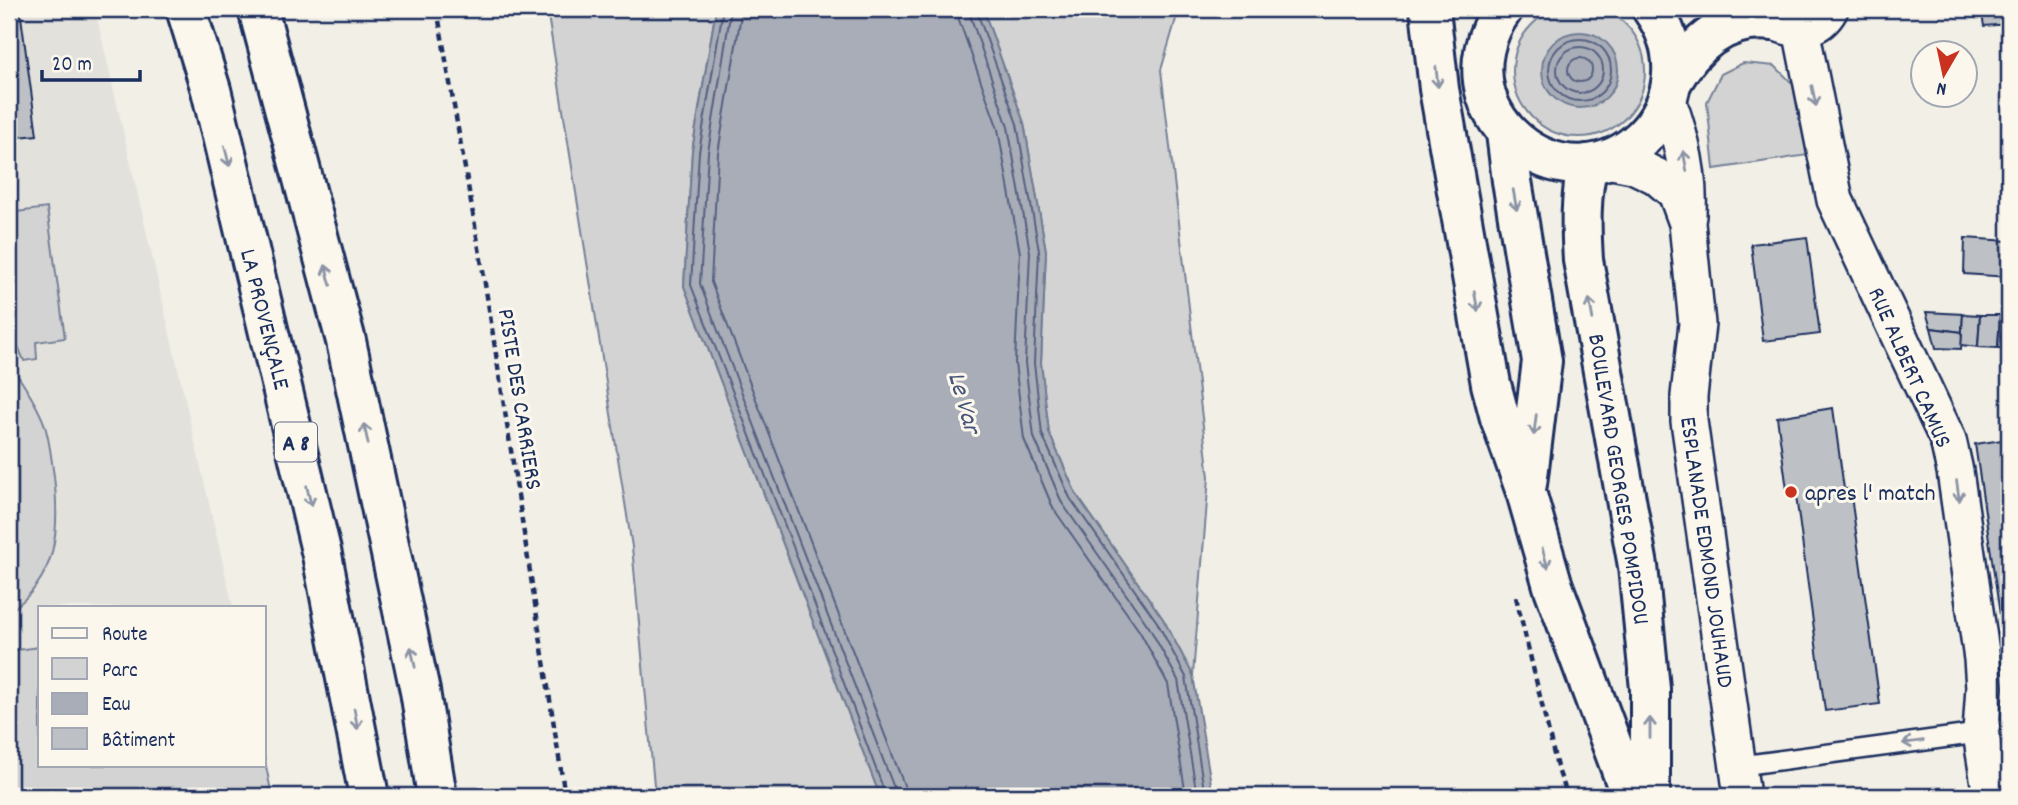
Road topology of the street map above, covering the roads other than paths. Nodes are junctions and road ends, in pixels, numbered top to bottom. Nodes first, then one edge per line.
1 (170, 9) edge
2 (186, 9) edge
3 (258, 9) edge
4 (1430, 9) edge
5 (1502, 9) edge
6 (1652, 9) edge
7 (1830, 9) edge
8 (1782, 19) edge
9 (211, 90) junction
10 (1670, 90) junction
11 (1506, 133) junction
12 (1597, 162) junction
13 (1687, 223) junction
14 (1526, 492) junction
15 (1981, 733) junction
16 (1740, 781) edge
17 (369, 796) edge
18 (437, 796) edge
19 (1631, 796) edge
20 (1650, 796) edge
21 (1991, 796) edge

1 - 9 main road
2 - 9 main road, LA PROVENÇALE / A 8
18 -> 3 main road
4 -> 14 main road
5 - 11 main road
6 - 10 main road
7 - 8 street
8 - 10 main road
8 -> 15 street, RUE ALBERT CAMUS
9 -> 17 main road, LA PROVENÇALE / A 8
10 - 12 main road
13 -> 10 street, ESPLANADE EDMOND JOUHAUD
11 - 12 main road
11 -> 14 main road
12 - 13 street, ESPLANADE EDMOND JOUHAUD
20 -> 12 main road, BOULEVARD GEORGES POMPIDOU
13 - 16 street, ESPLANADE EDMOND JOUHAUD
14 -> 19 main road
15 -> 16 lane
15 - 21 street, RUE ALBERT CAMUS

